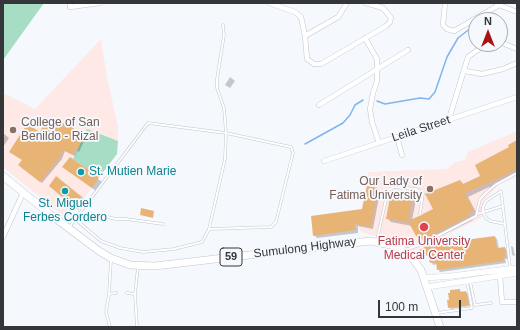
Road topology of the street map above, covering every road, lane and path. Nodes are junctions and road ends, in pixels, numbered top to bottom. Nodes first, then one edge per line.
1 (70, 3) edge
2 (100, 3) edge
3 (269, 3) edge
4 (347, 3) edge
5 (366, 3) edge
6 (445, 3) edge
7 (498, 4) edge
8 (517, 12) edge
9 (223, 25) dead end
10 (305, 36) junction
11 (365, 38) junction
12 (408, 50) dead end
13 (475, 52) edge
14 (517, 63) edge
15 (378, 68) junction
16 (465, 71) junction
17 (517, 97) edge
18 (319, 105) dead end
19 (449, 120) junction
20 (226, 133) junction
21 (397, 137) junction
22 (379, 142) junction
23 (402, 155) dead end
24 (324, 161) dead end
25 (517, 173) edge
26 (4, 179) edge
27 (23, 193) junction
28 (503, 206) junction
29 (483, 212) junction
30 (420, 214) dead end
31 (477, 214) junction
32 (78, 216) junction
33 (75, 219) junction
34 (163, 224) dead end
35 (505, 224) junction
36 (68, 228) junction
37 (208, 229) junction
38 (3, 237) edge
39 (377, 242) junction
40 (404, 250) junction
41 (111, 258) junction
42 (138, 265) junction
43 (517, 268) edge
44 (510, 269) junction
45 (517, 274) edge
46 (500, 276) junction
47 (424, 278) junction
48 (471, 279) junction
49 (427, 287) junction
50 (116, 293) dead end
51 (127, 293) dead end
52 (109, 294) junction
53 (135, 294) junction
54 (517, 302) edge
55 (491, 303) dead end
56 (436, 314) junction
57 (110, 327) edge
58 (137, 327) edge
59 (440, 327) edge

1 - 2 street
3 - 10 street
4 - 10 street
5 - 11 street
6 - 7 street
7 - 8 street
9 - 20 lane
10 - 11 street
11 - 15 street
12 - 15 street
13 - 16 street
14 - 16 street
15 - 18 street
15 - 22 street
16 - 19 street
17 - 19 street, Leila Street
19 - 21 street, Leila Street
20 - 32 lane
20 - 37 lane
20 - 37 lane
21 - 22 street, Leila Street
21 - 23 street
22 - 24 street, Leila Street
25 - 31 lane
26 - 27 main road, Sumulong Highway / 59
27 - 36 main road, Sumulong Highway / 59
27 - 38 street
28 - 29 lane
28 - 29 lane
28 - 35 lane
29 - 31 lane
29 - 35 lane
30 - 39 lane
31 - 40 lane
32 - 33 lane
32 - 34 lane
33 - 36 lane
33 - 37 lane
35 - 44 lane
36 - 41 main road, Sumulong Highway / 59
39 - 40 main road, Sumulong Highway / 59
39 - 42 main road, Sumulong Highway / 59
40 - 47 main road, Sumulong Highway / 59
41 - 42 main road, Sumulong Highway / 59
41 - 52 lane
42 - 53 lane
43 - 44 street
44 - 48 street
45 - 46 street
46 - 48 street
46 - 54 street
47 - 48 street
47 - 49 main road, Sumulong Highway / 59
48 - 49 street
48 - 55 lane
48 - 56 lane
49 - 56 main road, Sumulong Highway / 59
50 - 52 lane
51 - 53 lane
52 - 57 lane
53 - 58 lane
56 - 59 main road, Sumulong Highway / 59

